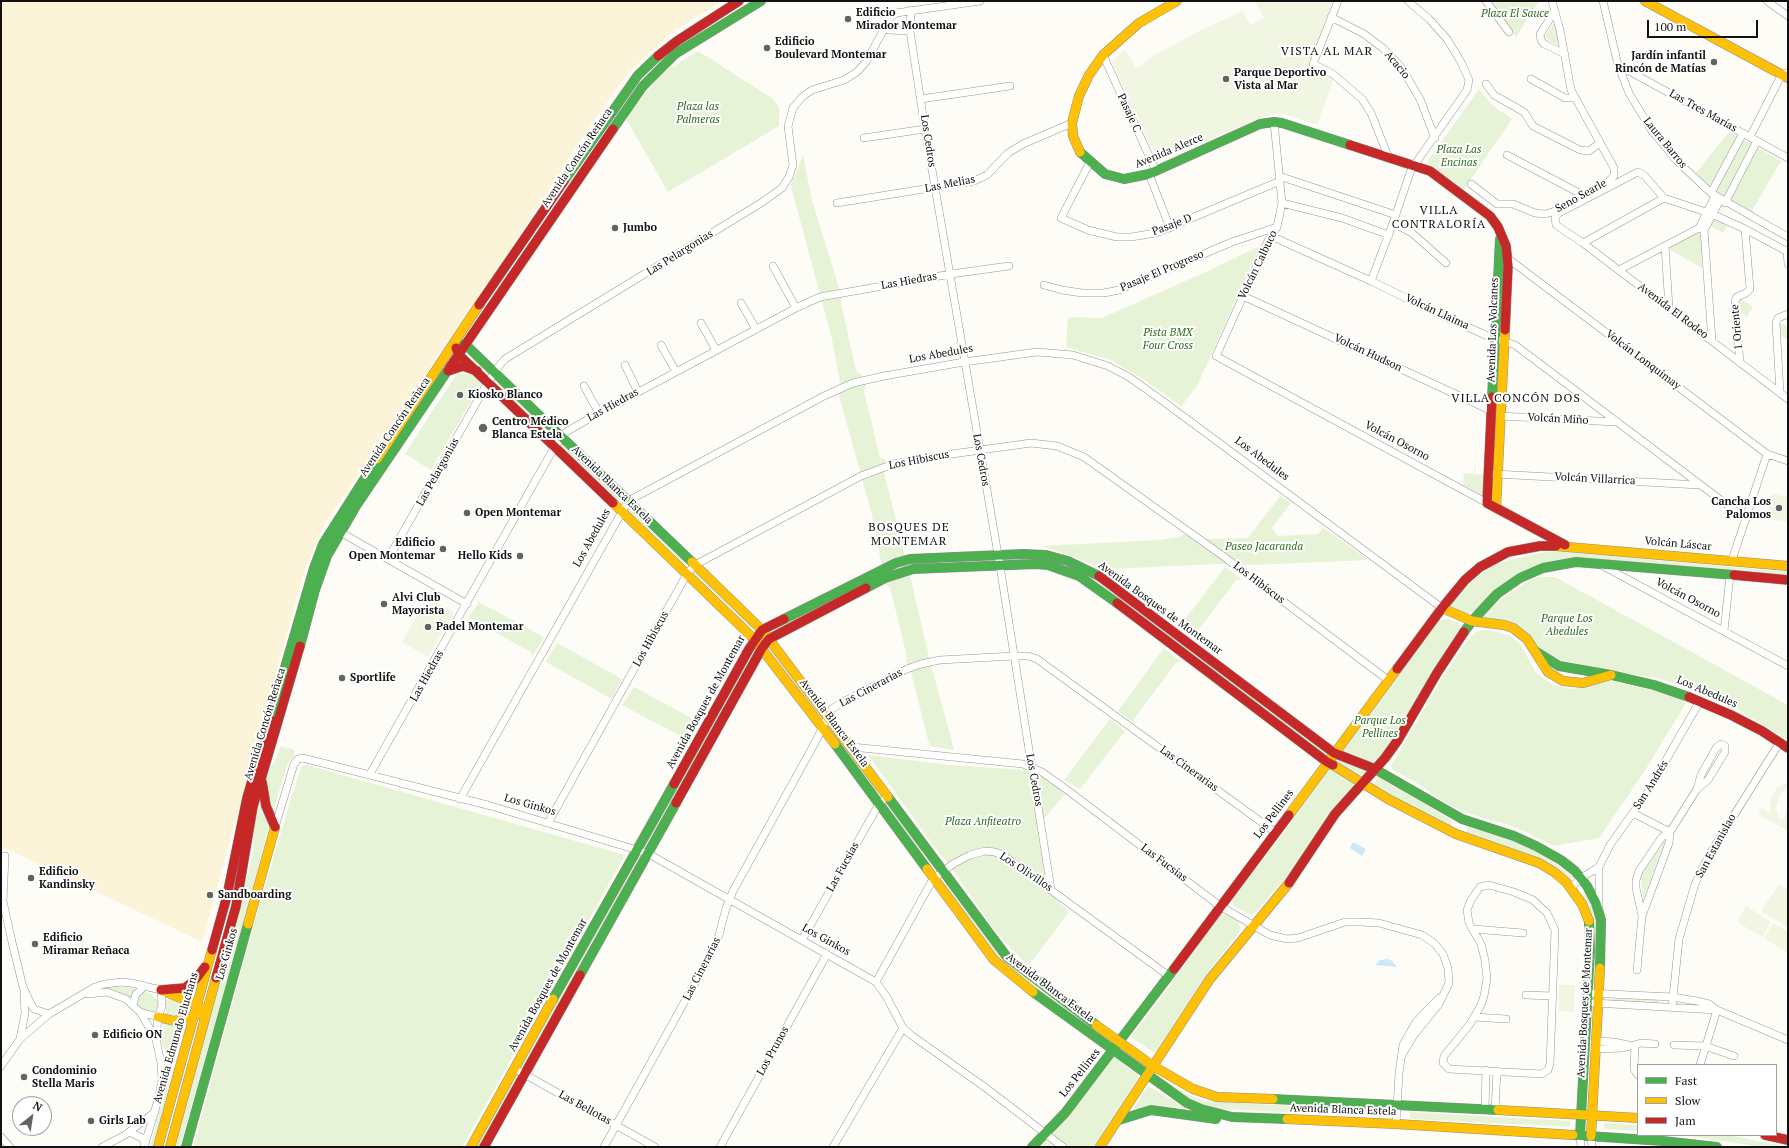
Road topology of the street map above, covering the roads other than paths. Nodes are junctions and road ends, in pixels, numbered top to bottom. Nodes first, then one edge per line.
1 (739, 1) edge
2 (761, 1) edge
3 (980, 1) edge
4 (1176, 1) edge
5 (1338, 1) edge
6 (1408, 1) edge
7 (1486, 1) edge
8 (1552, 1) edge
9 (1603, 1) edge
10 (1645, 1) edge
11 (1658, 1) edge
12 (1767, 1) edge
13 (911, 10) junction
14 (1555, 11) junction
15 (1788, 16) edge
16 (1331, 17) junction
17 (884, 28) junction
18 (910, 31) junction
19 (1509, 32) dead end
20 (1565, 54) junction
21 (1103, 55) junction
22 (1618, 65) junction
23 (1786, 74) edge
24 (1531, 79) dead end
25 (1486, 84) dead end
26 (1010, 86) dead end
27 (1575, 98) junction
28 (921, 99) junction
29 (1274, 122) junction
30 (1072, 123) junction
31 (925, 129) junction
32 (1746, 135) junction
33 (864, 138) dead end
34 (1435, 138) junction
35 (1757, 141) junction
36 (1600, 143) junction
37 (1785, 153) edge
38 (1508, 155) dead end
39 (1388, 156) junction
40 (1788, 158) edge
41 (1090, 162) junction
42 (1414, 164) junction
43 (1153, 172) junction
44 (1279, 179) junction
45 (1471, 184) dead end
46 (936, 188) junction
47 (1583, 195) junction
48 (1664, 198) junction
49 (1718, 198) junction
50 (1282, 202) junction
51 (836, 203) dead end
52 (1709, 213) junction
53 (1396, 215) junction
54 (1393, 223) junction
55 (1277, 227) junction
56 (1170, 228) junction
57 (1701, 229) junction
58 (1745, 229) junction
59 (1389, 235) junction
60 (1271, 236) junction
61 (1788, 237) edge
62 (1583, 243) junction
63 (1665, 246) junction
64 (1788, 252) edge
65 (1503, 257) junction
66 (1446, 263) dead end
67 (1788, 264) edge
68 (773, 266) dead end
69 (1009, 266) dead end
70 (1619, 270) junction
71 (951, 274) junction
72 (1371, 281) junction
73 (1044, 285) dead end
74 (1243, 296) junction
75 (741, 303) dead end
76 (796, 308) junction
77 (1669, 308) junction
78 (1788, 314) edge
79 (701, 323) dead end
80 (756, 329) junction
81 (1500, 340) junction
82 (1712, 341) junction
83 (454, 343) junction
84 (466, 345) junction
85 (661, 345) dead end
86 (716, 350) junction
87 (459, 354) junction
88 (1216, 356) joint
89 (964, 362) junction
90 (1740, 363) junction
91 (625, 365) dead end
92 (448, 371) junction
93 (477, 371) junction
94 (494, 372) junction
95 (676, 372) junction
96 (488, 382) junction
97 (584, 386) dead end
98 (638, 392) junction
99 (1780, 393) junction
100 (1788, 399) edge
101 (1492, 410) junction
102 (599, 413) junction
103 (1500, 416) junction
104 (1616, 422) junction
105 (561, 436) junction
106 (555, 446) junction
107 (979, 450) junction
108 (1767, 454) junction
109 (1788, 461) edge
110 (1493, 474) junction
111 (1700, 485) junction
112 (628, 501) junction
113 (1492, 505) junction
114 (621, 510) junction
115 (1746, 519) junction
116 (340, 532) junction
117 (1567, 546) junction
118 (997, 554) junction
119 (388, 560) junction
120 (1732, 560) junction
121 (1597, 563) junction
122 (695, 565) junction
123 (1000, 566) junction
124 (1788, 566) edge
125 (687, 574) junction
126 (1730, 575) junction
127 (1788, 580) edge
128 (467, 604) junction
129 (1442, 608) junction
130 (1472, 621) junction
131 (762, 630) junction
132 (1724, 631) junction
133 (754, 639) junction
134 (769, 639) junction
135 (762, 648) junction
136 (1535, 651) junction
137 (1014, 656) junction
138 (1788, 666) edge
139 (1611, 675) junction
140 (1388, 680) junction
141 (1700, 701) junction
142 (828, 716) junction
143 (823, 727) junction
144 (1780, 742) junction
145 (852, 747) junction
146 (1788, 748) edge
147 (1334, 752) junction
148 (1327, 762) junction
149 (1032, 768) junction
150 (1375, 769) junction
151 (370, 774) junction
152 (261, 778) junction
153 (1364, 783) junction
154 (1697, 789) junction
155 (888, 796) junction
156 (460, 799) junction
157 (879, 804) junction
158 (1633, 813) junction
159 (1462, 819) junction
160 (548, 822) junction
161 (275, 827) junction
162 (1275, 832) junction
163 (1670, 832) junction
164 (1456, 834) junction
165 (637, 849) junction
166 (647, 853) junction
167 (5, 856) dead end
168 (1599, 867) junction
169 (943, 871) junction
170 (1581, 878) junction
171 (934, 879) junction
172 (1571, 888) junction
173 (1051, 889) junction
174 (730, 900) junction
175 (1220, 906) junction
176 (1599, 912) junction
177 (1642, 916) junction
178 (1253, 927) junction
179 (1473, 929) junction
180 (1523, 932) dead end
181 (802, 940) junction
182 (827, 954) junction
183 (210, 958) junction
184 (221, 963) joint
185 (1637, 970) dead end
186 (1169, 976) junction
187 (876, 982) junction
188 (146, 986) junction
189 (23, 987) junction
190 (161, 990) junction
191 (1588, 993) junction
192 (1598, 993) junction
193 (85, 994) junction
194 (1526, 995) dead end
195 (1552, 996) junction
196 (1672, 997) junction
197 (1587, 1003) junction
198 (133, 1004) junction
199 (1598, 1004) junction
200 (197, 1005) junction
201 (1672, 1007) junction
202 (1717, 1010) junction
203 (140, 1012) junction
204 (208, 1013) junction
205 (48, 1014) junction
206 (195, 1015) junction
207 (158, 1017) junction
208 (1474, 1017) junction
209 (1506, 1019) dead end
210 (174, 1021) junction
211 (903, 1028) junction
212 (20, 1039) junction
213 (156, 1039) junction
214 (1788, 1040) edge
215 (1119, 1043) junction
216 (187, 1044) junction
217 (1655, 1044) dead end
218 (1595, 1045) junction
219 (1631, 1045) junction
220 (1674, 1045) dead end
221 (1705, 1046) junction
222 (1113, 1051) junction
223 (1734, 1056) dead end
224 (1700, 1064) edge
225 (1, 1066) edge
226 (1153, 1066) junction
227 (515, 1069) junction
228 (1486, 1070) junction
229 (1497, 1071) junction
230 (525, 1074) junction
231 (1637, 1074) edge
232 (1147, 1076) junction
233 (1397, 1105) junction
234 (1490, 1110) junction
235 (154, 1112) junction
236 (1581, 1114) junction
237 (1592, 1115) junction
238 (1232, 1117) junction
239 (1637, 1118) edge
240 (1119, 1120) junction
241 (1396, 1124) junction
242 (616, 1126) junction
243 (129, 1132) junction
244 (1045, 1133) junction
245 (1580, 1135) junction
246 (1591, 1136) junction
247 (1770, 1136) edge
248 (1, 1138) edge
249 (1788, 1140) edge
250 (145, 1145) edge
251 (836, 1146) edge
252 (10, 1147) edge
253 (102, 1147) edge
254 (158, 1147) edge
255 (170, 1147) edge
256 (186, 1147) edge
257 (471, 1147) edge
258 (484, 1147) edge
259 (604, 1147) edge
260 (655, 1147) edge
261 (720, 1147) edge
262 (1032, 1147) edge
263 (1063, 1147) edge
264 (1100, 1147) edge
265 (1581, 1147) edge
266 (1592, 1147) edge
267 (1717, 1147) edge

1 - 83 street, Avenida Concón Reñaca
2 - 84 street, Avenida Concón Reñaca
3 - 13 street, Las Pelargonias
4 - 21 street, Avenida Alerce
5 - 16 street
6 - 34 street
7 - 19 street
8 - 14 street, Seno Searle
9 - 22 street, Laura Barros
10 - 23 street
11 - 23 street
12 - 15 street
13 - 17 street, Las Pelargonias
13 - 18 street, Los Cedros
14 - 20 street, Seno Searle
14 - 20 street
16 - 34 street, Acacio
16 - 39 street
17 - 18 street
17 - 94 street, Las Pelargonias
18 - 28 street, Los Cedros
20 - 27 street, Seno Searle
21 - 30 street, Avenida Alerce
21 - 43 street, Pasaje C
22 - 32 street, Las Tres Marías
22 - 49 street, Laura Barros
23 - 32 street
24 - 27 street
25 - 36 street
26 - 28 street
27 - 36 street, Seno Searle
28 - 31 street, Los Cedros
29 - 39 street, Avenida Alerce
29 - 43 street, Avenida Alerce
29 - 44 street, Volcán Calbuco
30 - 41 street, Avenida Alerce
30 - 46 street, Las Melias
31 - 33 street
31 - 46 street, Los Cedros
32 - 35 street, Las Tres Marías
32 - 49 street
34 - 42 street
35 - 37 street, Las Tres Marías
35 - 49 street
36 - 47 street, Seno Searle
37 - 40 street, Las Tres Marías
38 - 47 street
39 - 42 street, Avenida Alerce
41 - 43 street, Avenida Alerce
41 - 56 street, Pasaje D
42 - 53 street
42 - 65 street, Avenida Los Volcanes
43 - 56 street, Pasaje C
44 - 50 street, Volcán Calbuco
44 - 53 street
44 - 56 street, Pasaje D
45 - 47 street, Seno Searle
46 - 51 street, Las Melias
46 - 71 street, Los Cedros
48 - 52 street
48 - 62 street
48 - 62 street, Avenida El Rodeo
49 - 52 street
49 - 61 street, Laura Barros
50 - 55 street, Volcán Calbuco
50 - 59 street
52 - 57 street
52 - 58 street
53 - 54 street
54 - 59 street
54 - 66 street
55 - 60 street, Volcán Calbuco
55 - 73 street, Pasaje El Progreso
57 - 63 street
57 - 82 street
58 - 64 street
58 - 90 street, 1 Oriente
59 - 72 street
60 - 72 street, Volcán Llaima
60 - 74 street, Volcán Calbuco
62 - 70 street, Avenida El Rodeo
63 - 70 street
63 - 77 street
64 - 67 street
65 - 81 street, Avenida Los Volcanes
65 - 108 street, Volcán Lonquimay
68 - 76 street
69 - 71 street, Las Hiedras
70 - 77 street, Avenida El Rodeo
71 - 76 street, Las Hiedras
71 - 89 street, Los Cedros
72 - 81 street, Volcán Llaima
74 - 88 street, Volcán Calbuco
74 - 101 street, Volcán Hudson
75 - 80 street
76 - 80 street, Las Hiedras
77 - 82 street, Avenida El Rodeo
78 - 99 street
79 - 86 street
80 - 86 street, Las Hiedras
81 - 101 street, Avenida Los Volcanes
81 - 103 street, Avenida Los Volcanes
81 - 104 street, Volcán Llaima
82 - 90 street, Avenida El Rodeo
83 - 84 street
83 - 87 street, Avenida Blanca Estela
83 - 183 street, Avenida Concón Reñaca
84 - 87 street, Avenida Concón Reñaca
84 - 94 street, Avenida Blanca Estela
85 - 95 street
86 - 95 street, Las Hiedras
87 - 92 street, Avenida Concón Reñaca
87 - 93 street, Avenida Blanca Estela
88 - 113 street, Volcán Osorno
89 - 107 street, Los Cedros
89 - 112 street, Los Abedules
89 - 129 street, Los Abedules
90 - 99 street, Avenida El Rodeo
91 - 98 street
92 - 93 street
92 - 116 street, Avenida Concón Reñaca
93 - 96 street, Avenida Blanca Estela
94 - 96 street, Las Pelargonias
94 - 105 street, Avenida Blanca Estela
95 - 98 street, Las Hiedras
96 - 106 street, Avenida Blanca Estela
96 - 119 street, Las Pelargonias
97 - 102 street
98 - 102 street, Las Hiedras
99 - 100 street, Avenida El Rodeo
101 - 110 street, Avenida Los Volcanes
102 - 105 street, Las Hiedras
103 - 104 street, Volcán Miño
103 - 110 street, Avenida Los Volcanes
104 - 111 street, Volcán Llaima
105 - 106 street, Las Hiedras
105 - 112 street, Avenida Blanca Estela
106 - 114 street, Avenida Blanca Estela
106 - 128 street, Las Hiedras
107 - 118 street, Los Cedros
107 - 122 street, Los Hibiscus
107 - 140 street, Los Hibiscus
108 - 109 street, Volcán Lonquimay
108 - 115 street
110 - 111 street, Volcán Villarrica
110 - 113 street, Avenida Los Volcanes
111 - 115 street, Volcán Llaima
112 - 114 street, Los Abedules
112 - 122 street, Avenida Blanca Estela
113 - 117 street, Volcán Osorno
114 - 125 street, Avenida Blanca Estela
114 - 156 street, Los Abedules
115 - 120 street
116 - 119 street
116 - 152 street, Avenida Concón Reñaca
117 - 120 street, Volcán Láscar
117 - 129 street, Los Pellines
118 - 123 street, Los Cedros
118 - 131 street, Avenida Bosques de Montemar
118 - 147 street, Avenida Bosques de Montemar
119 - 128 street
120 - 124 street, Volcán Láscar
121 - 126 street
121 - 130 street
121 - 132 street, Volcán Osorno
122 - 125 street, Los Hibiscus
122 - 131 street, Avenida Blanca Estela
123 - 134 street, Avenida Bosques de Montemar
123 - 137 street, Los Cedros
123 - 148 street, Avenida Bosques de Montemar
125 - 133 street, Avenida Blanca Estela
125 - 160 street, Los Hibiscus
126 - 127 street
126 - 132 street
128 - 151 street, Las Hiedras
129 - 130 street, Los Abedules
129 - 140 street, Los Pellines
130 - 136 street, Los Abedules
130 - 150 street
131 - 133 street, Avenida Bosques de Montemar
131 - 134 street, Avenida Blanca Estela
132 - 138 street, Volcán Osorno
133 - 135 street, Avenida Blanca Estela
133 - 165 street, Avenida Bosques de Montemar
134 - 135 street, Avenida Bosques de Montemar
134 - 142 street, Avenida Blanca Estela
135 - 143 street, Avenida Blanca Estela
135 - 166 street, Avenida Bosques de Montemar
136 - 139 street, Los Abedules
136 - 139 street, Los Abedules
137 - 142 street, Las Cinerarias
137 - 149 street, Los Cedros
137 - 162 street, Las Cinerarias
139 - 141 street, Los Abedules
140 - 147 street, Los Pellines
141 - 144 street, Los Abedules
141 - 158 street, San Andrés
142 - 143 street, Las Cinerarias
142 - 145 street, Avenida Blanca Estela
143 - 157 street, Avenida Blanca Estela
143 - 174 street, Las Cinerarias
144 - 146 street, Los Abedules
144 - 196 street, San Estanislao
145 - 149 street, Las Fucsias
145 - 155 street, Avenida Blanca Estela
147 - 148 street, Los Pellines
147 - 150 street, Avenida Bosques de Montemar
148 - 153 street, Avenida Bosques de Montemar
148 - 162 street, Los Pellines
149 - 173 street, Los Cedros
149 - 175 street, Las Fucsias
150 - 153 street
150 - 159 street, Avenida Bosques de Montemar
151 - 156 street, Los Ginkos
151 - 161 street, Los Ginkos
152 - 161 street
152 - 184 street, Avenida Concón Reñaca
153 - 164 street, Avenida Bosques de Montemar
153 - 178 street
154 - 154 street
154 - 163 street
155 - 157 street, Las Fucsias
155 - 169 street, Avenida Blanca Estela
156 - 160 street, Los Ginkos
157 - 171 street, Avenida Blanca Estela
157 - 181 street, Las Fucsias
158 - 163 street
158 - 168 street, San Andrés
159 - 164 street
159 - 170 street, Avenida Bosques de Montemar
160 - 165 street, Los Ginkos
161 - 256 street, Los Ginkos
162 - 175 street, Los Pellines
163 - 177 street
163 - 177 street
164 - 172 street, Avenida Bosques de Montemar
165 - 166 street, Los Ginkos
165 - 227 street, Avenida Bosques de Montemar
166 - 174 street, Los Ginkos
166 - 230 street, Avenida Bosques de Montemar
167 - 189 street
168 - 170 street
168 - 176 street, San Andrés
169 - 171 street, Los Olivillos
169 - 173 street, Los Olivillos
169 - 215 street, Avenida Blanca Estela
170 - 172 street
170 - 176 street, Avenida Bosques de Montemar
171 - 187 street, Los Olivillos
171 - 222 street, Avenida Blanca Estela
172 - 191 street, Avenida Bosques de Montemar
173 - 186 street, Los Olivillos
174 - 181 street, Los Ginkos
174 - 242 street, Las Cinerarias
175 - 178 street, Las Fucsias
175 - 186 street, Los Pellines
176 - 192 street, Avenida Bosques de Montemar
177 - 185 street
178 - 226 street
178 - 233 street, Las Fucsias
179 - 180 street
179 - 195 street
179 - 208 street
181 - 182 street, Los Ginkos
182 - 187 street, Los Ginkos
182 - 261 street, Los Prunos
183 - 190 street
183 - 200 street, Avenida Edmundo Eluchans
184 - 204 street, Avenida Edmundo Eluchans
186 - 215 street, Los Pellines
187 - 211 street, Los Ginkos
188 - 190 street
188 - 193 street
188 - 198 street
189 - 205 street
189 - 212 street
190 - 200 street
190 - 207 street
191 - 192 street
191 - 197 street, Avenida Bosques de Montemar
192 - 196 street
192 - 199 street, Avenida Bosques de Montemar
193 - 198 street
193 - 205 street
194 - 195 street
195 - 229 street
196 - 201 street, San Estanislao
196 - 202 street
197 - 199 street
197 - 236 street, Avenida Bosques de Montemar
198 - 203 street
199 - 201 street
199 - 218 street, Avenida Bosques de Montemar
200 - 204 street
200 - 206 street, Avenida Edmundo Eluchans
201 - 202 street
202 - 214 street
202 - 221 street
203 - 207 street
203 - 213 street
204 - 206 street
204 - 255 street, Avenida Edmundo Eluchans
205 - 212 street
206 - 210 street
206 - 216 street, Avenida Edmundo Eluchans
207 - 210 street
207 - 213 street
208 - 209 street
208 - 228 street
210 - 216 street
211 - 244 street, Los Ginkos
211 - 251 street
212 - 225 street
213 - 235 street
215 - 222 street, Los Pellines
215 - 226 street, Avenida Blanca Estela
216 - 254 street, Avenida Edmundo Eluchans
217 - 219 street
218 - 219 street
218 - 237 street, Avenida Bosques de Montemar
219 - 231 street
220 - 221 street
221 - 223 street
221 - 224 street
222 - 232 street, Avenida Blanca Estela
222 - 244 street, Los Pellines
226 - 232 street
226 - 233 street, Avenida Blanca Estela
227 - 230 street, Las Bellotas
227 - 257 street, Avenida Bosques de Montemar
228 - 229 street
228 - 234 street
229 - 234 street
230 - 242 street, Las Bellotas
230 - 258 street, Avenida Bosques de Montemar
232 - 238 street, Avenida Blanca Estela
232 - 240 street
233 - 234 street, Avenida Blanca Estela
233 - 241 street, Las Fucsias
234 - 236 street, Avenida Blanca Estela
235 - 243 street
235 - 250 street
236 - 237 street, Avenida Blanca Estela
236 - 245 street, Avenida Bosques de Montemar
237 - 239 street, Avenida Blanca Estela
237 - 246 street, Avenida Bosques de Montemar
238 - 240 street
238 - 241 street, Avenida Blanca Estela
240 - 264 street
241 - 245 street, Avenida Blanca Estela
242 - 259 street, Las Cinerarias
242 - 260 street, Las Bellotas
243 - 250 street
243 - 253 street
244 - 262 street, Los Pellines
244 - 263 street, Los Ginkos
245 - 246 street, Avenida Blanca Estela
245 - 265 street, Avenida Bosques de Montemar
246 - 266 street, Avenida Bosques de Montemar
246 - 267 street, Avenida Blanca Estela
247 - 249 street
248 - 252 street

